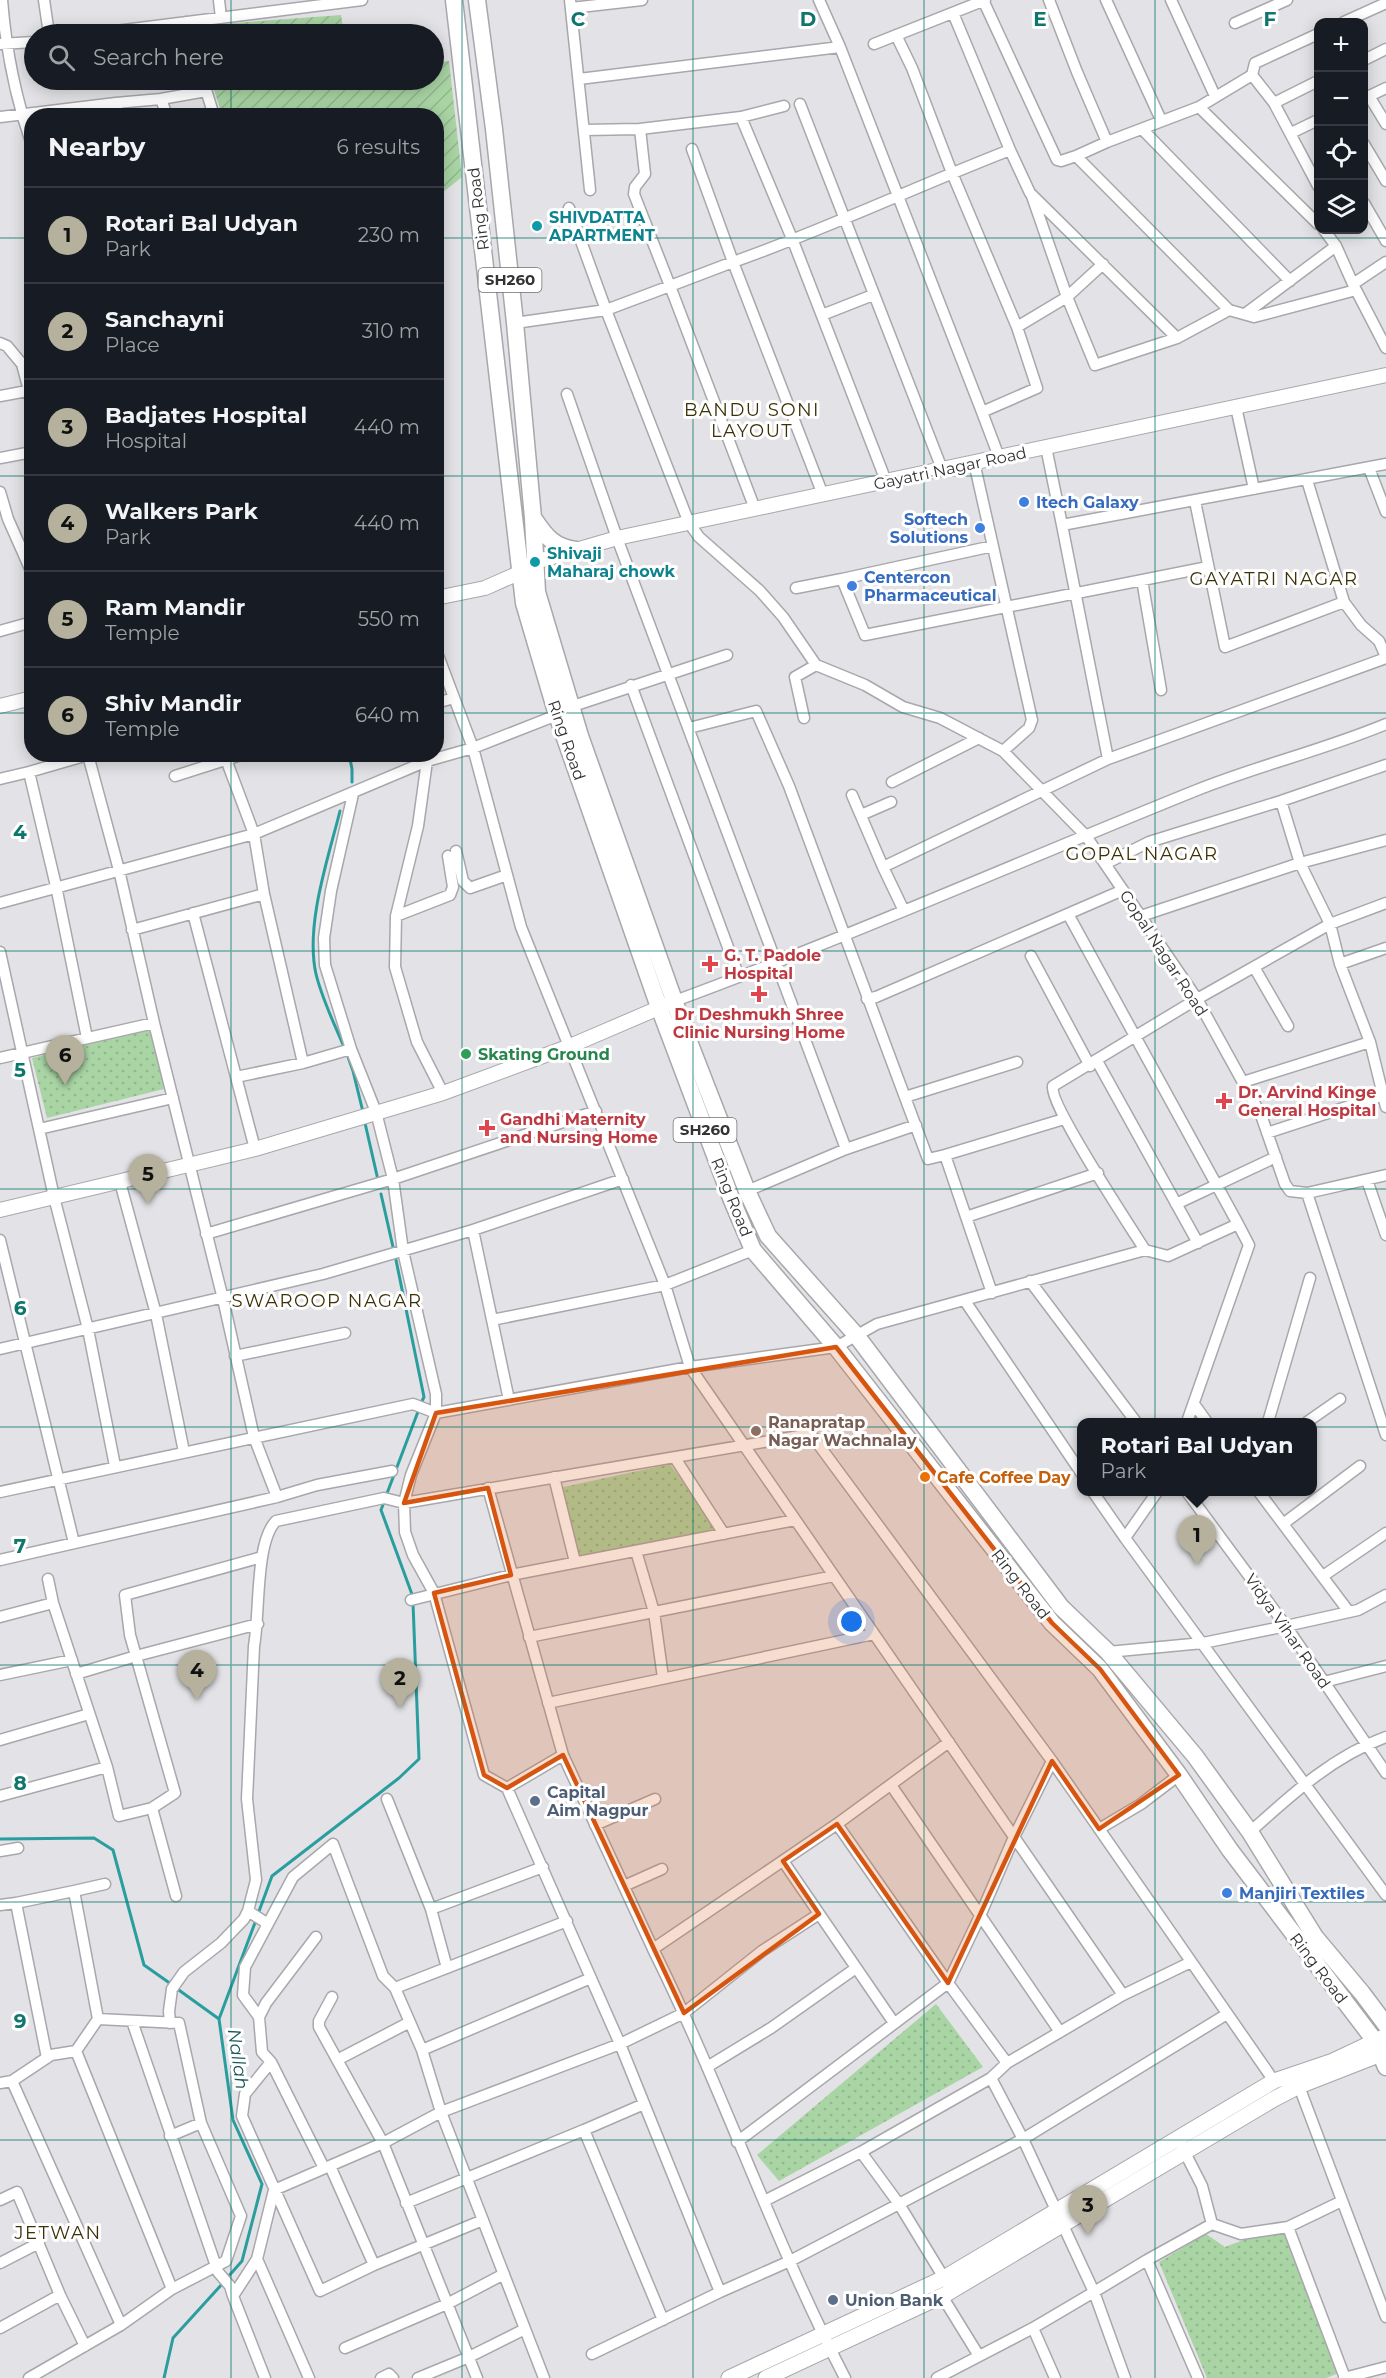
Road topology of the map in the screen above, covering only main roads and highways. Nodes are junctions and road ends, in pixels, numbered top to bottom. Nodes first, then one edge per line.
1 (454, 0) edge
2 (477, 0) edge
3 (533, 518) junction
4 (576, 550) road end
5 (667, 1004) junction
6 (1386, 2025) edge
7 (1383, 2050) edge
8 (1297, 2081) junction
9 (1181, 2146) junction
10 (1060, 2218) junction
11 (826, 2341) junction
12 (729, 2378) edge
13 (766, 2378) edge

1 - 5 main road, Ring Road / SH260
2 - 3 main road, SH260
3 - 4 main road
3 - 5 main road, Ring Road / SH260
5 - 6 main road, Ring Road / SH260
5 - 7 main road, Ring Road / SH260
7 - 8 main road
8 - 9 main road
8 - 9 main road
9 - 10 main road
10 - 11 main road
10 - 11 main road
11 - 12 main road
11 - 13 main road

